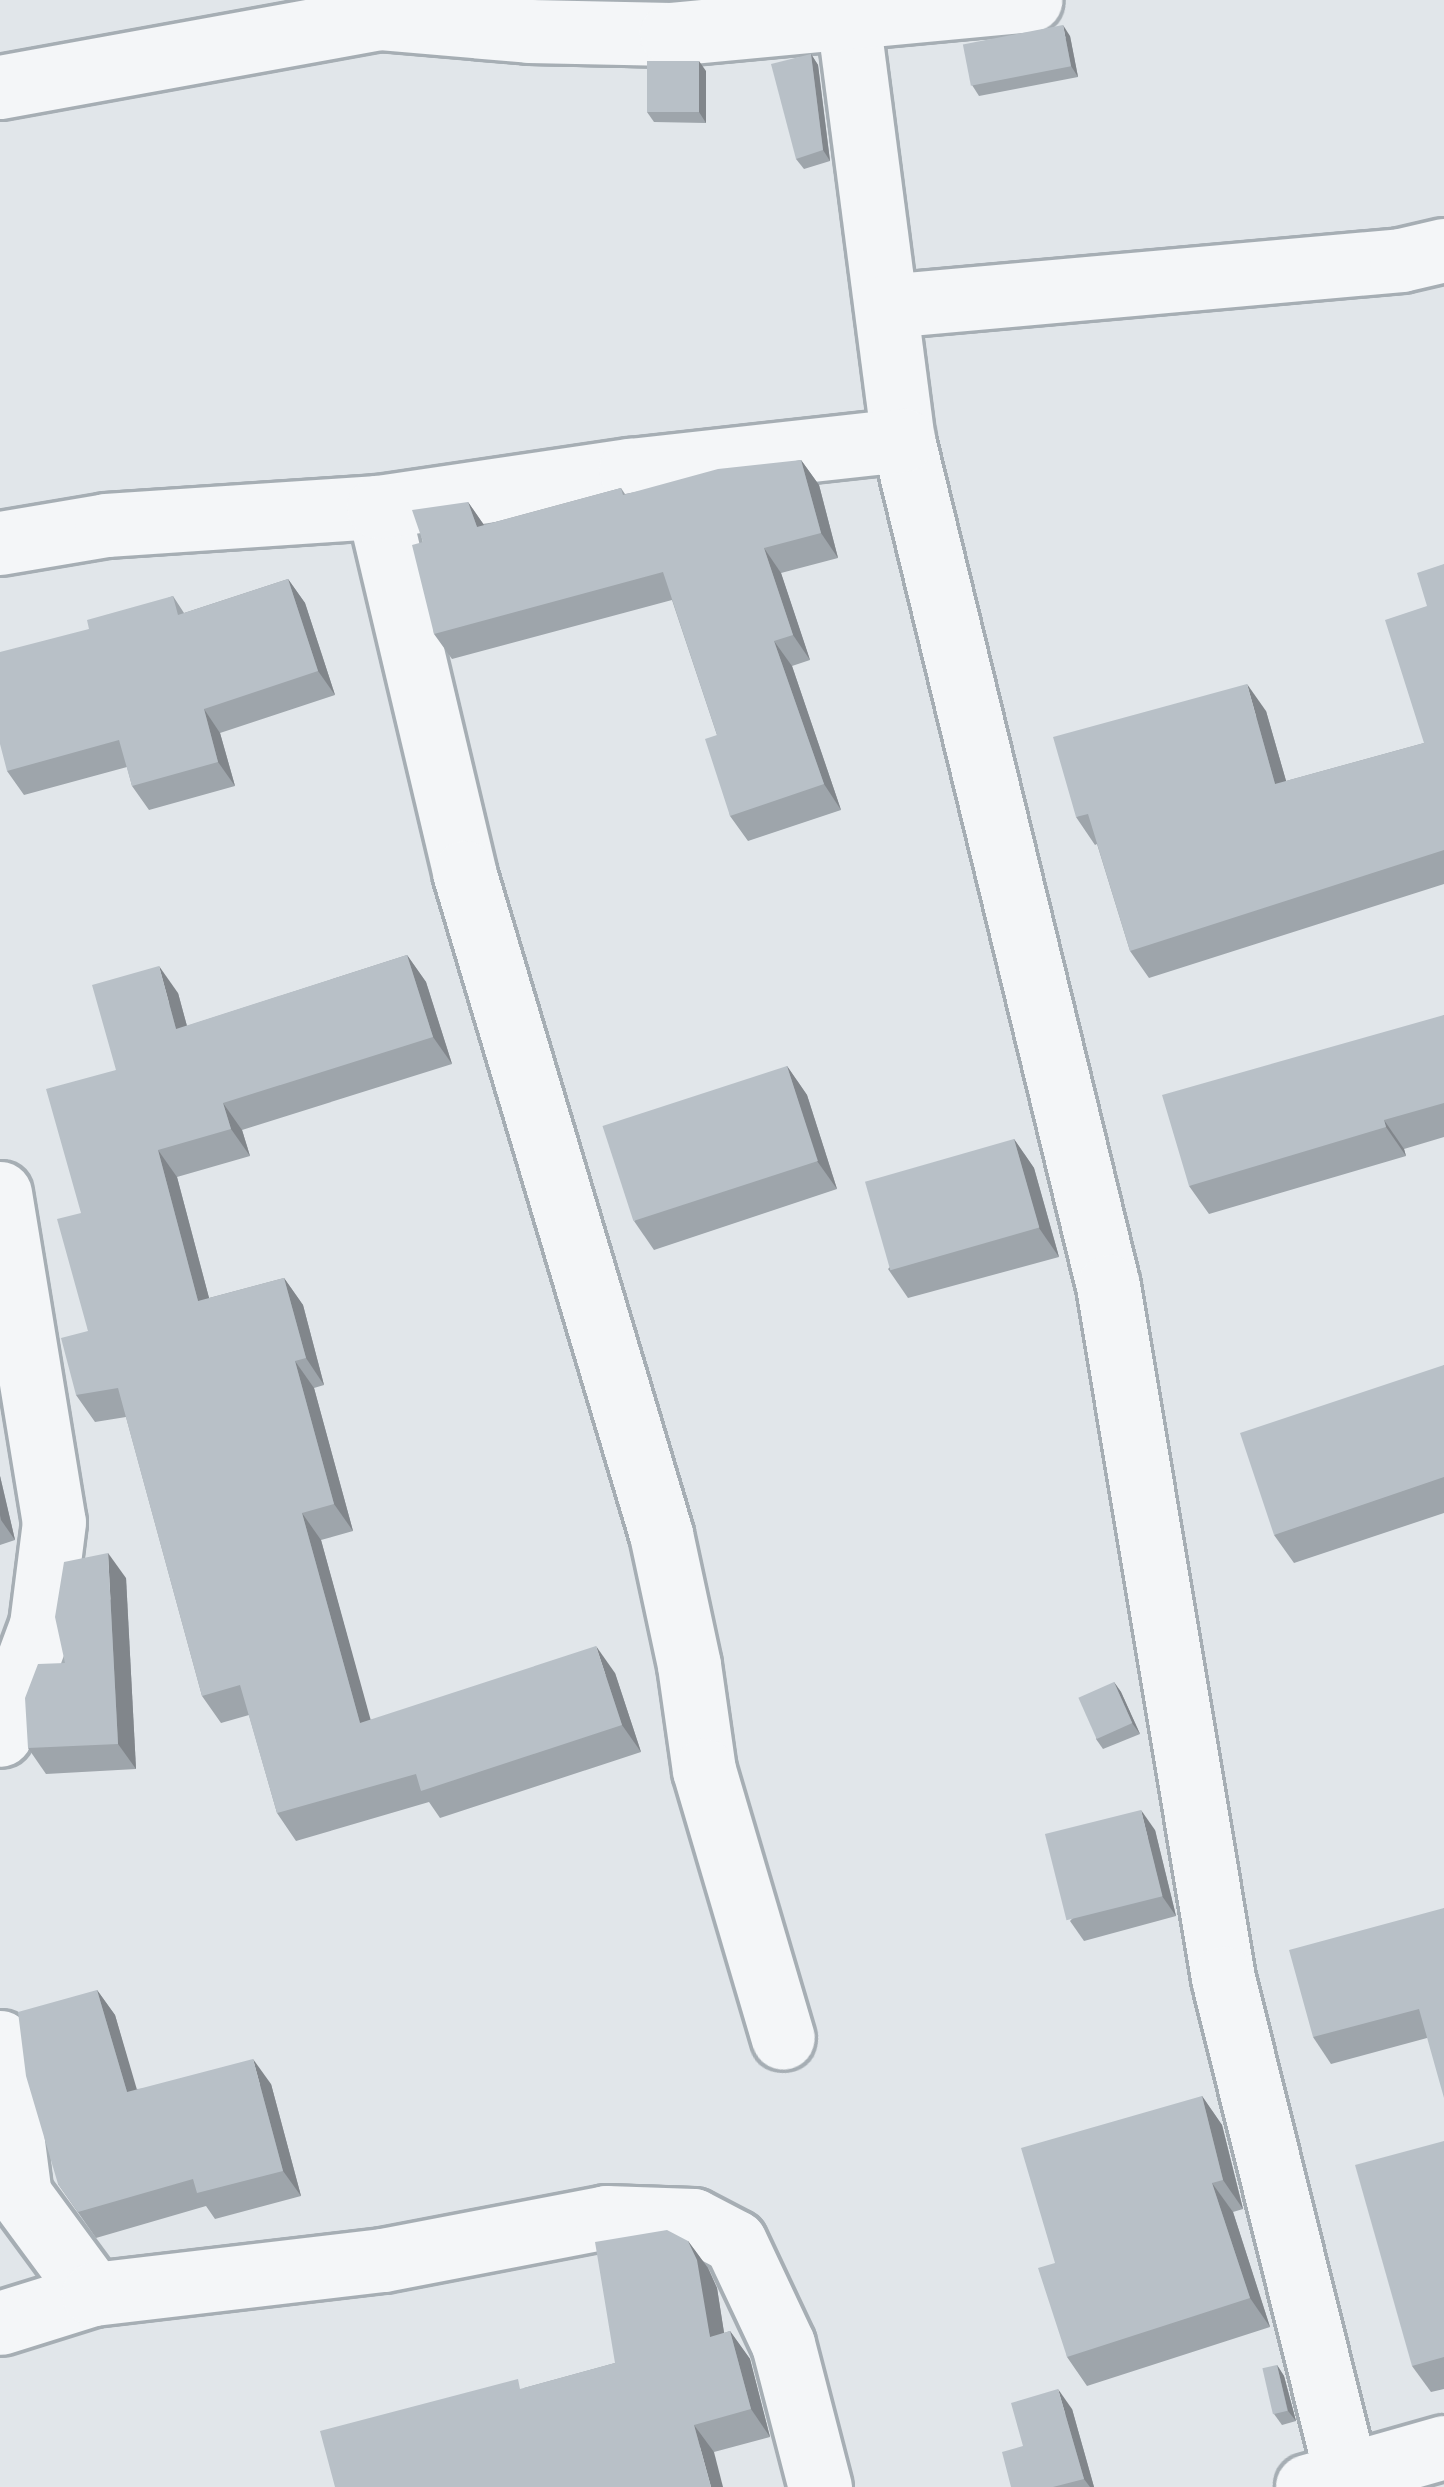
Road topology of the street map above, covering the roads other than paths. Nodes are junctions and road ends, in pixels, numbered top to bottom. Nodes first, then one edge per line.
1 (1030, 0) edge
2 (530, 15) edge
3 (848, 17) junction
4 (0, 87) edge
5 (1444, 250) edge
6 (886, 307) junction
7 (903, 440) junction
8 (378, 507) junction
9 (0, 544) edge
10 (0, 1192) edge
11 (0, 1735) edge
12 (783, 2038) dead end
13 (0, 2042) edge
14 (93, 2294) junction
15 (0, 2323) edge
16 (1444, 2447) edge
17 (1333, 2484) edge
18 (820, 2487) edge

1 - 3 street
2 - 3 street
2 - 4 street
3 - 6 street
5 - 6 street
6 - 7 street
7 - 8 street
7 - 17 street
8 - 9 street
8 - 12 street
10 - 11 street
13 - 14 street
14 - 15 street
14 - 18 street
16 - 17 street

